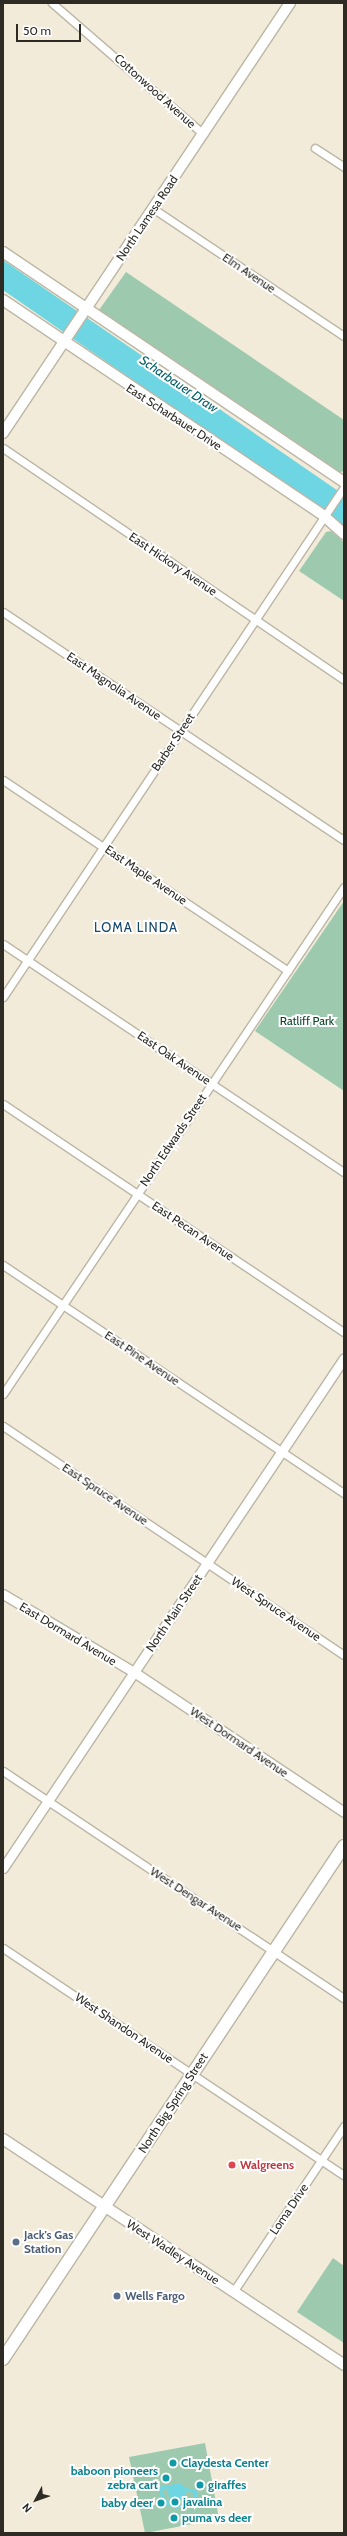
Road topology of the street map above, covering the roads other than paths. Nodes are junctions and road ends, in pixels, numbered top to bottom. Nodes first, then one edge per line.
1 (52, 3) edge
2 (290, 3) edge
3 (203, 134) junction
4 (315, 148) dead end
5 (344, 167) edge
6 (154, 209) junction
7 (3, 252) edge
8 (3, 300) edge
9 (85, 310) junction
10 (344, 336) edge
11 (65, 340) junction
12 (3, 433) edge
13 (3, 448) edge
14 (344, 482) edge
15 (344, 487) edge
16 (324, 516) junction
17 (344, 534) edge
18 (3, 612) edge
19 (254, 619) junction
20 (344, 680) edge
21 (180, 731) junction
22 (3, 780) edge
23 (344, 840) edge
24 (103, 847) junction
25 (344, 887) edge
26 (3, 944) edge
27 (27, 960) junction
28 (288, 971) junction
29 (3, 997) edge
30 (211, 1083) junction
31 (3, 1104) edge
32 (344, 1172) edge
33 (136, 1194) junction
34 (3, 1265) edge
35 (62, 1304) junction
36 (344, 1332) edge
37 (344, 1358) edge
38 (3, 1394) edge
39 (3, 1426) edge
40 (281, 1451) junction
41 (344, 1493) edge
42 (207, 1562) junction
43 (3, 1594) edge
44 (344, 1655) edge
45 (134, 1672) junction
46 (3, 1771) edge
47 (48, 1801) junction
48 (344, 1812) edge
49 (344, 1846) edge
50 (3, 1868) edge
51 (3, 1948) edge
52 (274, 1951) junction
53 (344, 1998) edge
54 (192, 2074) junction
55 (344, 2126) edge
56 (3, 2139) edge
57 (322, 2160) junction
58 (344, 2175) edge
59 (105, 2207) junction
60 (233, 2292) junction
61 (3, 2359) edge
62 (344, 2365) edge

1 - 3 street, Cottonwood Avenue
2 - 3 main road, North Lamesa Road
3 - 6 main road, North Lamesa Road
4 - 5 street
6 - 9 main road, North Lamesa Road
6 - 10 street, Elm Avenue
7 - 9 main road
8 - 11 main road, East Scharbauer Drive
9 - 11 main road, North Lamesa Road
9 - 14 main road
11 - 12 main road, North Lamesa Road
11 - 16 main road, East Scharbauer Drive
13 - 19 street, East Hickory Avenue
15 - 16 street, Barber Street
16 - 17 main road, East Scharbauer Drive
16 - 19 street, Barber Street
18 - 21 street, East Magnolia Avenue
19 - 20 street, East Hickory Avenue
19 - 21 street, Barber Street
21 - 23 street, East Magnolia Avenue
21 - 24 street, Barber Street
22 - 24 street, East Maple Avenue
24 - 27 street, Barber Street
24 - 28 street, East Maple Avenue
25 - 28 street, North Edwards Street
26 - 27 street, East Oak Avenue
27 - 29 street, Barber Street
27 - 30 street, East Oak Avenue
28 - 30 street, North Edwards Street
30 - 32 street, East Oak Avenue
30 - 33 street, North Edwards Street
31 - 33 street, East Pecan Avenue
33 - 35 street, North Edwards Street
33 - 36 street, East Pecan Avenue
34 - 35 street, East Pine Avenue
35 - 38 street, North Edwards Street
35 - 40 street, East Pine Avenue
37 - 40 street, North Main Street
39 - 42 street, East Spruce Avenue
40 - 41 street, East Pine Avenue
40 - 42 street, North Main Street
42 - 44 street, West Spruce Avenue
42 - 45 street, North Main Street
43 - 45 street, East Dormard Avenue
45 - 47 street, North Main Street
45 - 48 street, West Dormard Avenue
46 - 47 street, West Dengar Avenue
47 - 50 street, North Main Street
47 - 52 street, West Dengar Avenue
49 - 52 highway, North Big Spring Street
51 - 54 street, West Shandon Avenue
52 - 53 street, West Dengar Avenue
52 - 54 highway, North Big Spring Street
54 - 57 street, West Shandon Avenue
54 - 59 highway, North Big Spring Street
55 - 57 street, Loma Drive
56 - 59 main road, West Wadley Avenue
57 - 58 street, West Shandon Avenue
57 - 60 street, Loma Drive
59 - 60 main road, West Wadley Avenue
59 - 61 highway, North Big Spring Street
60 - 62 main road, West Wadley Avenue

